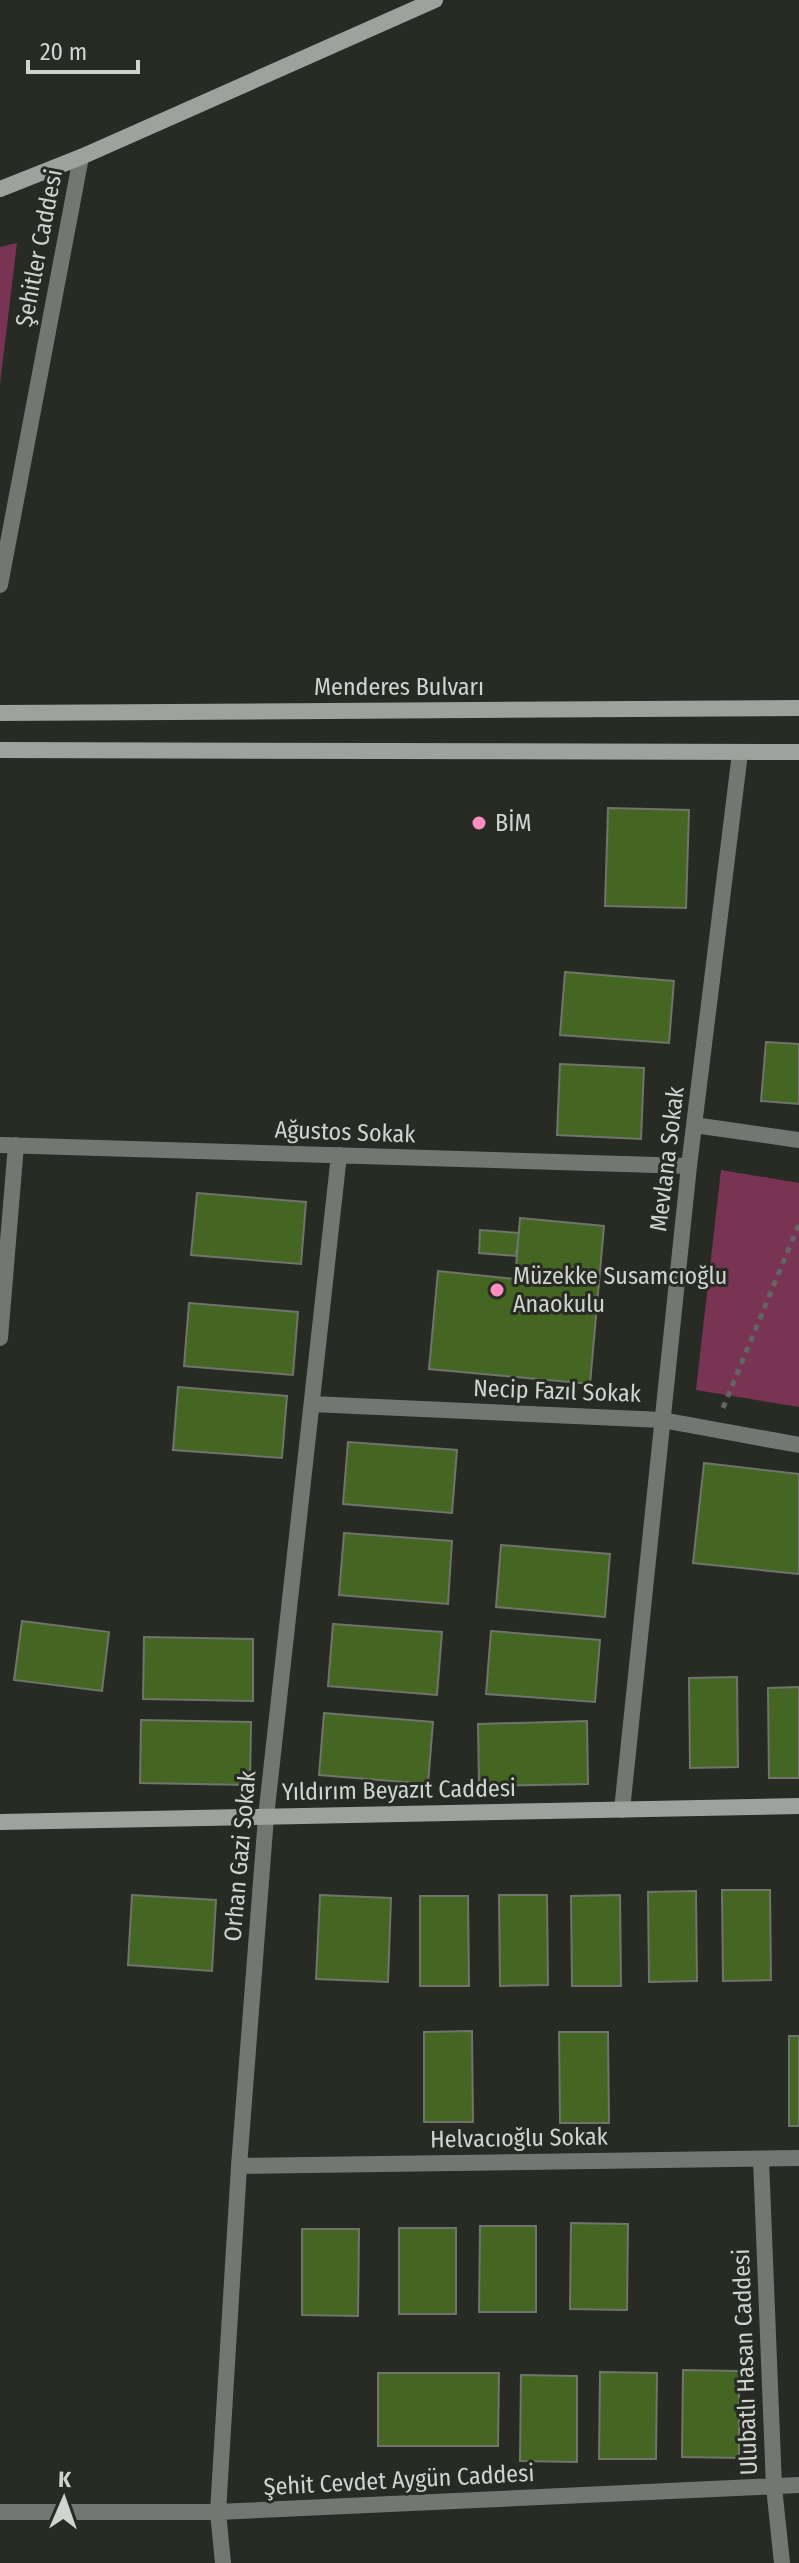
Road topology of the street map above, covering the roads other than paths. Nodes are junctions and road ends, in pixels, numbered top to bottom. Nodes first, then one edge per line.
1 (435, 0) edge
2 (81, 157) junction
3 (0, 189) edge
4 (0, 585) edge
5 (799, 708) edge
6 (0, 713) edge
7 (0, 750) edge
8 (799, 752) edge
9 (740, 753) junction
10 (694, 1125) junction
11 (799, 1140) edge
12 (8, 1145) edge
13 (339, 1155) junction
14 (689, 1166) junction
15 (0, 1338) edge
16 (312, 1404) junction
17 (662, 1420) junction
18 (799, 1445) edge
19 (799, 1806) edge
20 (622, 1810) junction
21 (266, 1817) junction
22 (0, 1822) edge
23 (799, 2158) edge
24 (761, 2159) junction
25 (239, 2166) junction
26 (799, 2485) edge
27 (774, 2487) junction
28 (0, 2512) edge
29 (218, 2512) junction
30 (223, 2563) edge
31 (782, 2563) edge

1 - 2 main road
2 - 3 main road
2 - 4 street, Şehitler Caddesi
5 - 6 main road, Menderes Bulvarı
7 - 9 main road
8 - 9 main road
9 - 10 street, Mevlana Sokak
10 - 11 street
10 - 14 street, Mevlana Sokak
12 - 13 street, Ağustos Sokak
12 - 15 street
13 - 14 street, Ağustos Sokak
13 - 16 street, Orhan Gazi Sokak
14 - 17 street, Mevlana Sokak
16 - 17 street, Necip Fazıl Sokak
16 - 21 street, Orhan Gazi Sokak
17 - 18 street, Necip Fazıl Sokak
17 - 20 street, Mevlana Sokak
19 - 20 main road, Yıldırım Beyazıt Caddesi
20 - 21 main road, Yıldırım Beyazıt Caddesi
21 - 22 main road, Yıldırım Beyazıt Caddesi
21 - 25 street, Orhan Gazi Sokak
23 - 24 street, Helvacıoğlu Sokak
24 - 25 street, Helvacıoğlu Sokak
24 - 27 street, Ulubatlı Hasan Caddesi
25 - 29 street, Orhan Gazi Sokak
26 - 27 street, Şehit Cevdet Aygün Caddesi
27 - 29 street, Şehit Cevdet Aygün Caddesi
27 - 31 street, Ulubatlı Hasan Caddesi
28 - 29 street, Şehit Cevdet Aygün Caddesi
29 - 30 street, Orhan Gazi Sokak

